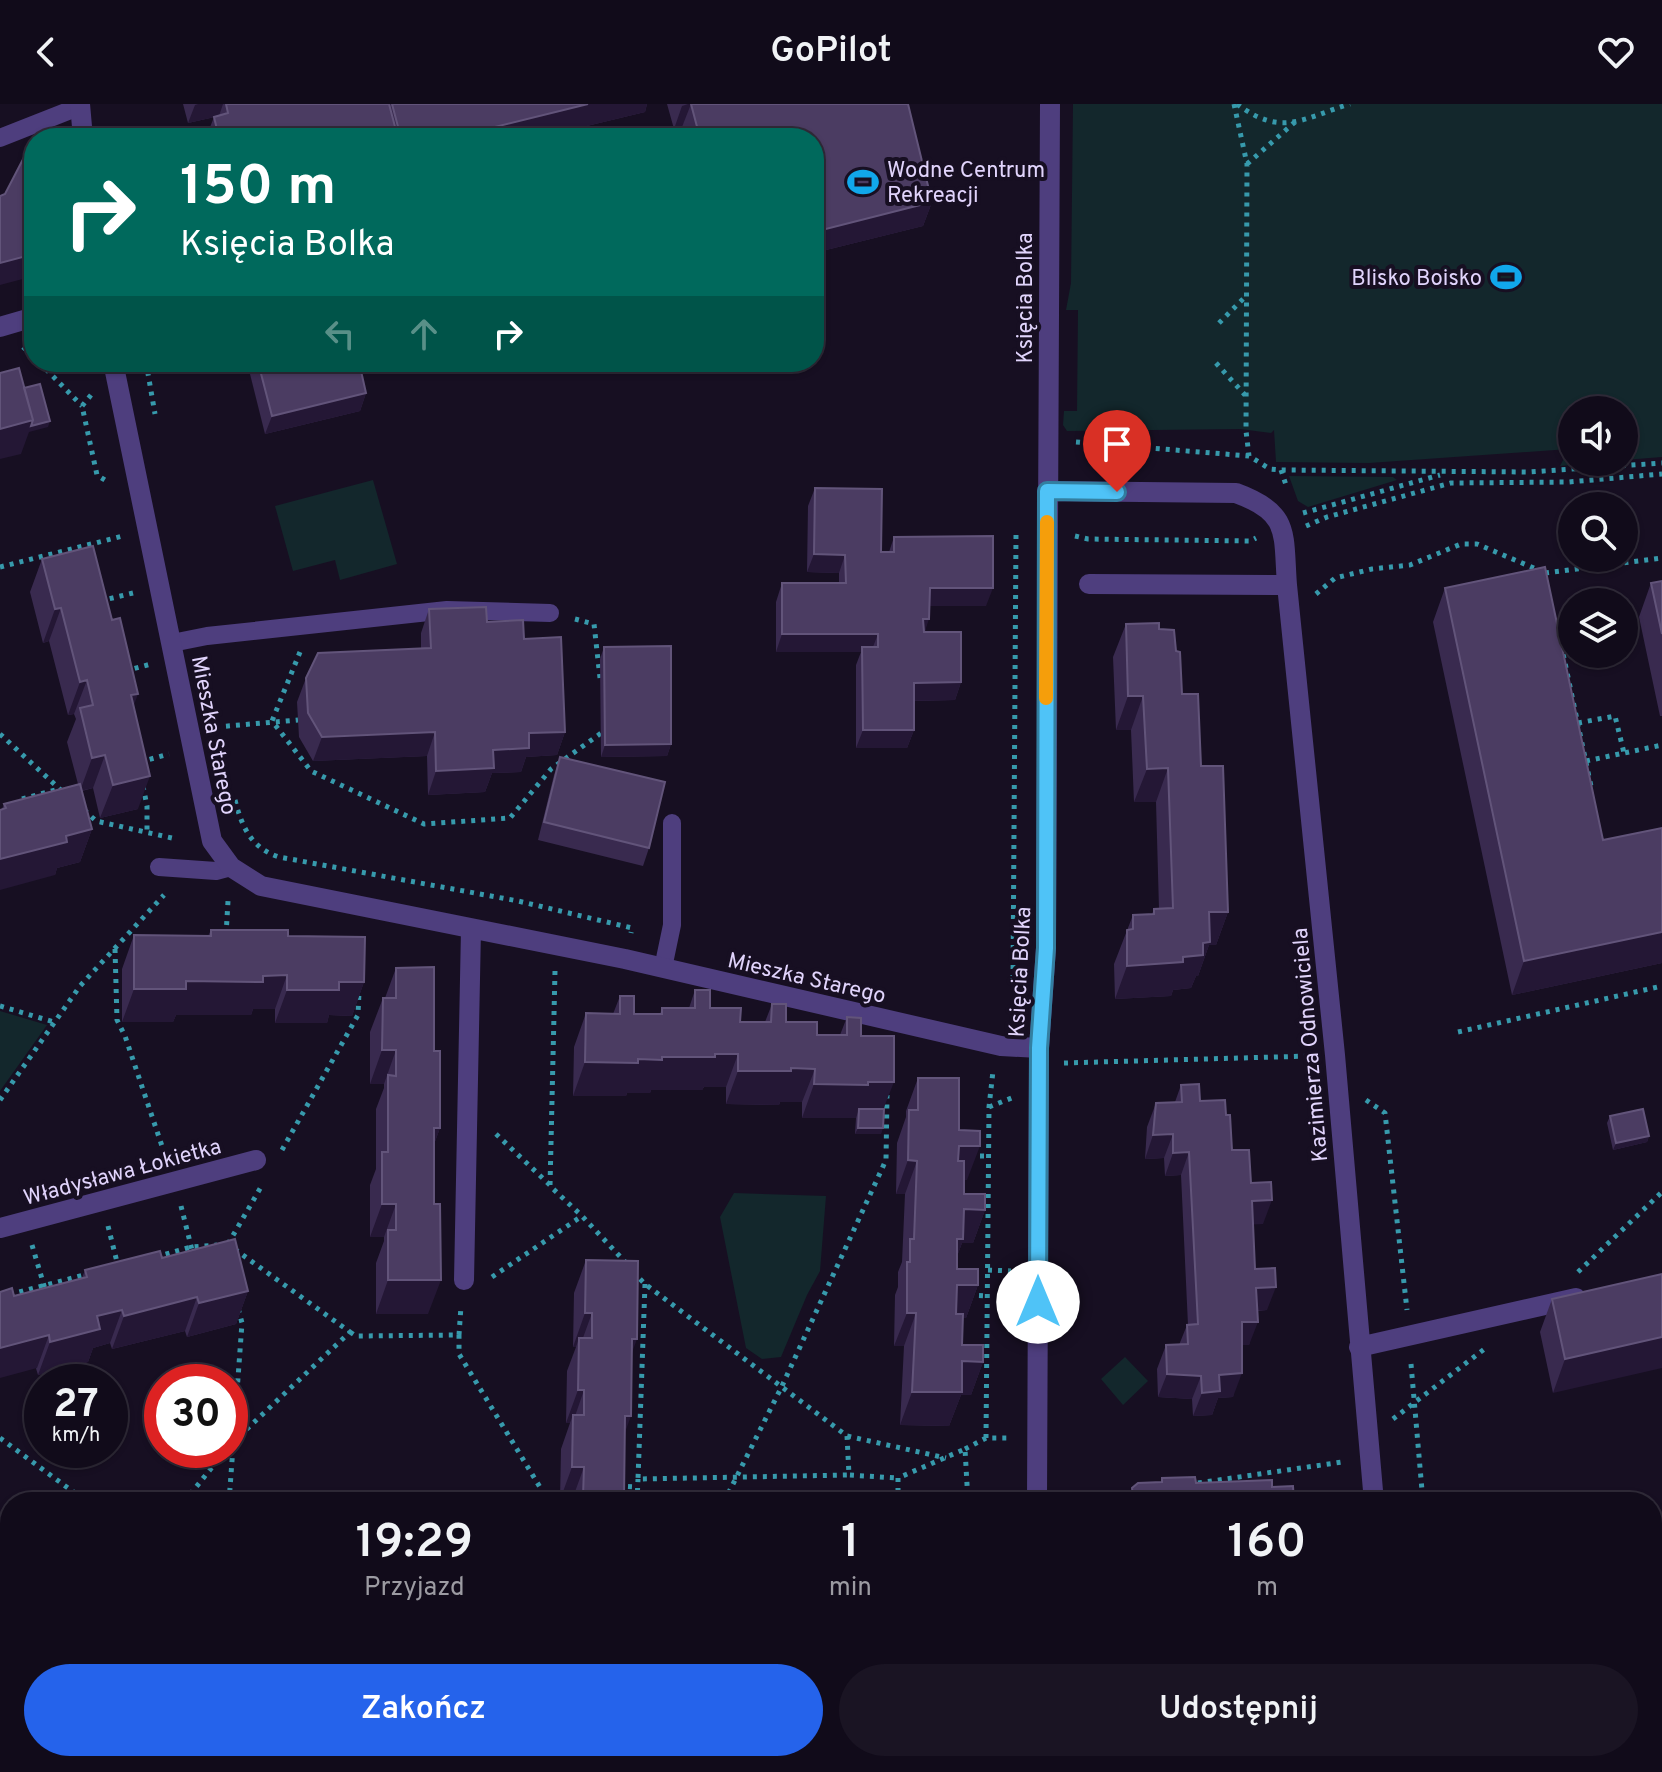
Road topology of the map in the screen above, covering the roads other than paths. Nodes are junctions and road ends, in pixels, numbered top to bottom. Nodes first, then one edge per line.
1 (1050, 104) edge
2 (80, 105) edge
3 (24, 128) edge
4 (24, 128) edge
5 (82, 128) edge
6 (0, 138) edge
7 (24, 320) edge
8 (0, 327) edge
9 (115, 372) edge
10 (1047, 491) junction
11 (1089, 584) dead end
12 (1287, 585) junction
13 (550, 613) road end
14 (172, 643) junction
15 (672, 823) dead end
16 (159, 867) dead end
17 (231, 867) junction
18 (471, 929) junction
19 (663, 968) junction
20 (1039, 1056) junction
21 (256, 1160) dead end
22 (0, 1228) edge
23 (470, 1285) road end
24 (1602, 1292) edge
25 (1359, 1347) junction
26 (1037, 1492) edge
27 (1373, 1492) edge

1 - 10 street, Księcia Bolka
2 - 3 lane
2 - 5 street
4 - 6 lane
7 - 8 street
9 - 14 street, Mieszka Starego
10 - 12 street
10 - 20 street, Księcia Bolka
11 - 12 street
12 - 25 street, Kazimierza Odnowiciela
13 - 14 lane
14 - 17 street, Mieszka Starego
15 - 19 lane
16 - 17 lane
17 - 18 street, Mieszka Starego
18 - 19 street, Mieszka Starego
18 - 23 street
19 - 20 street, Mieszka Starego
20 - 26 street, Księcia Bolka
21 - 22 street, Władysława Łokietka
24 - 25 street
25 - 27 street, Kazimierza Odnowiciela

